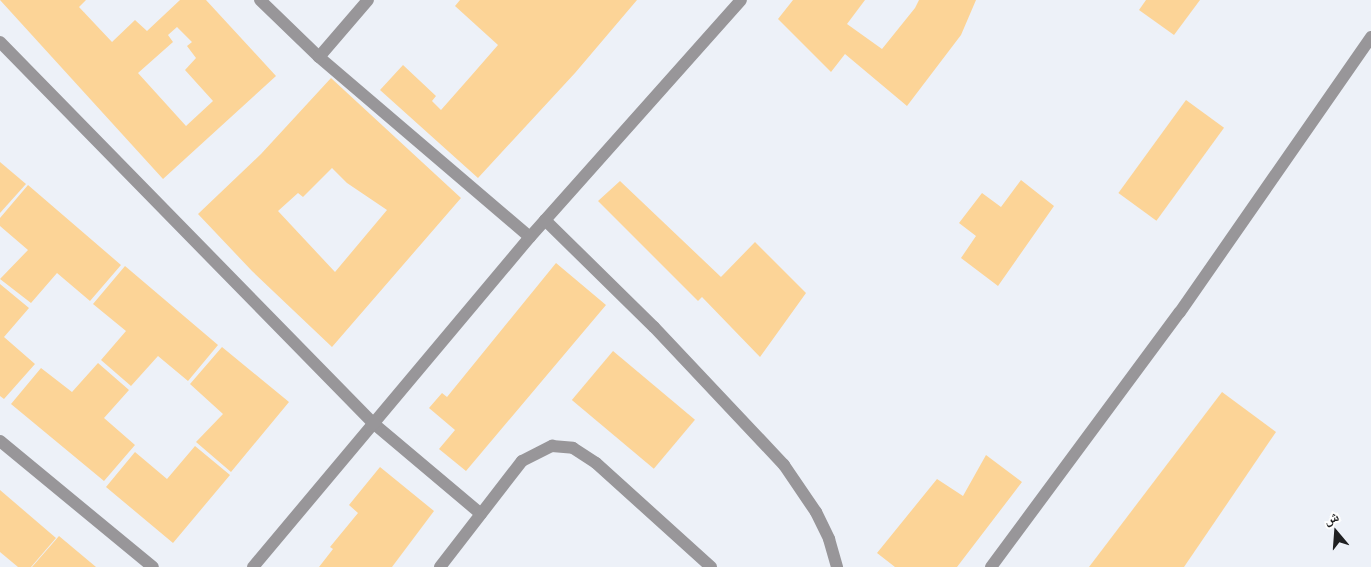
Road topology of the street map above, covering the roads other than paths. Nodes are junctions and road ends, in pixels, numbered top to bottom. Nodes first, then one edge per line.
1 (260, 0) edge
2 (368, 0) edge
3 (741, 0) edge
4 (1371, 37) edge
5 (0, 42) edge
6 (319, 57) junction
7 (545, 220) junction
8 (530, 237) junction
9 (373, 423) junction
10 (0, 441) edge
11 (481, 514) junction
12 (153, 567) edge
13 (253, 567) edge
14 (440, 567) edge
15 (711, 567) edge
16 (837, 567) edge
17 (991, 567) edge

1 - 6 street
2 - 6 street
3 - 7 street
4 - 17 street
5 - 9 street
6 - 8 street
7 - 8 street
7 - 16 street
8 - 9 street
9 - 11 street
9 - 13 street
10 - 12 street
11 - 14 street
11 - 15 street

